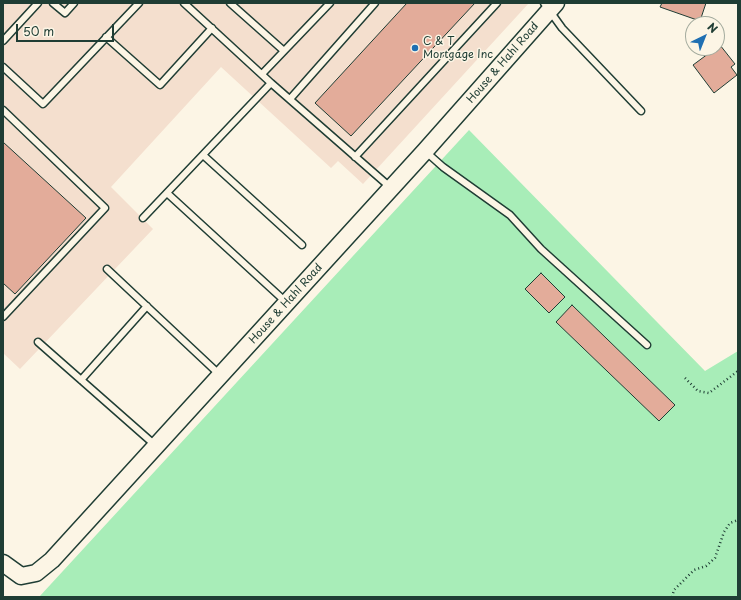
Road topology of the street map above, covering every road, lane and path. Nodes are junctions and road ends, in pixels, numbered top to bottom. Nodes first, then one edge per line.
1 (38, 3) edge
2 (53, 3) edge
3 (74, 3) edge
4 (139, 3) edge
5 (184, 3) edge
6 (230, 3) edge
7 (330, 3) edge
8 (375, 3) edge
9 (496, 3) edge
10 (550, 6) edge
11 (212, 28) junction
12 (106, 37) junction
13 (3, 41) edge
14 (284, 51) junction
15 (3, 67) edge
16 (262, 74) junction
17 (271, 82) junction
18 (290, 99) junction
19 (3, 110) edge
20 (640, 111) dead end
21 (425, 151) junction
22 (203, 154) junction
23 (355, 157) junction
24 (391, 188) junction
25 (167, 193) junction
26 (143, 218) dead end
27 (302, 245) dead end
28 (107, 269) dead end
29 (287, 303) junction
30 (148, 306) junction
31 (3, 317) edge
32 (38, 342) dead end
33 (647, 345) dead end
34 (738, 371) edge
35 (220, 375) junction
36 (685, 378) dead end
37 (81, 380) junction
38 (156, 446) junction
39 (738, 520) edge
40 (3, 563) edge
41 (672, 597) edge

1 - 13 lane
2 - 3 lane
4 - 12 lane
5 - 11 lane
6 - 14 lane
7 - 14 lane
8 - 18 lane
9 - 23 lane
10 - 20 lane
10 - 21 street, House & Hahl Road
11 - 12 lane
11 - 16 lane
12 - 15 lane
14 - 16 lane
16 - 17 lane
17 - 18 lane
17 - 22 lane
18 - 23 lane
19 - 31 lane
21 - 24 street, House & Hahl Road
21 - 33 lane
22 - 25 lane
22 - 27 lane
23 - 24 lane
24 - 29 street, House & Hahl Road
25 - 26 lane
25 - 29 lane
28 - 30 lane
29 - 35 street, House & Hahl Road
30 - 35 lane
30 - 37 lane
32 - 37 lane
34 - 36 path
35 - 38 street, House & Hahl Road
37 - 38 lane
38 - 40 street, House & Hahl Road
39 - 41 path

